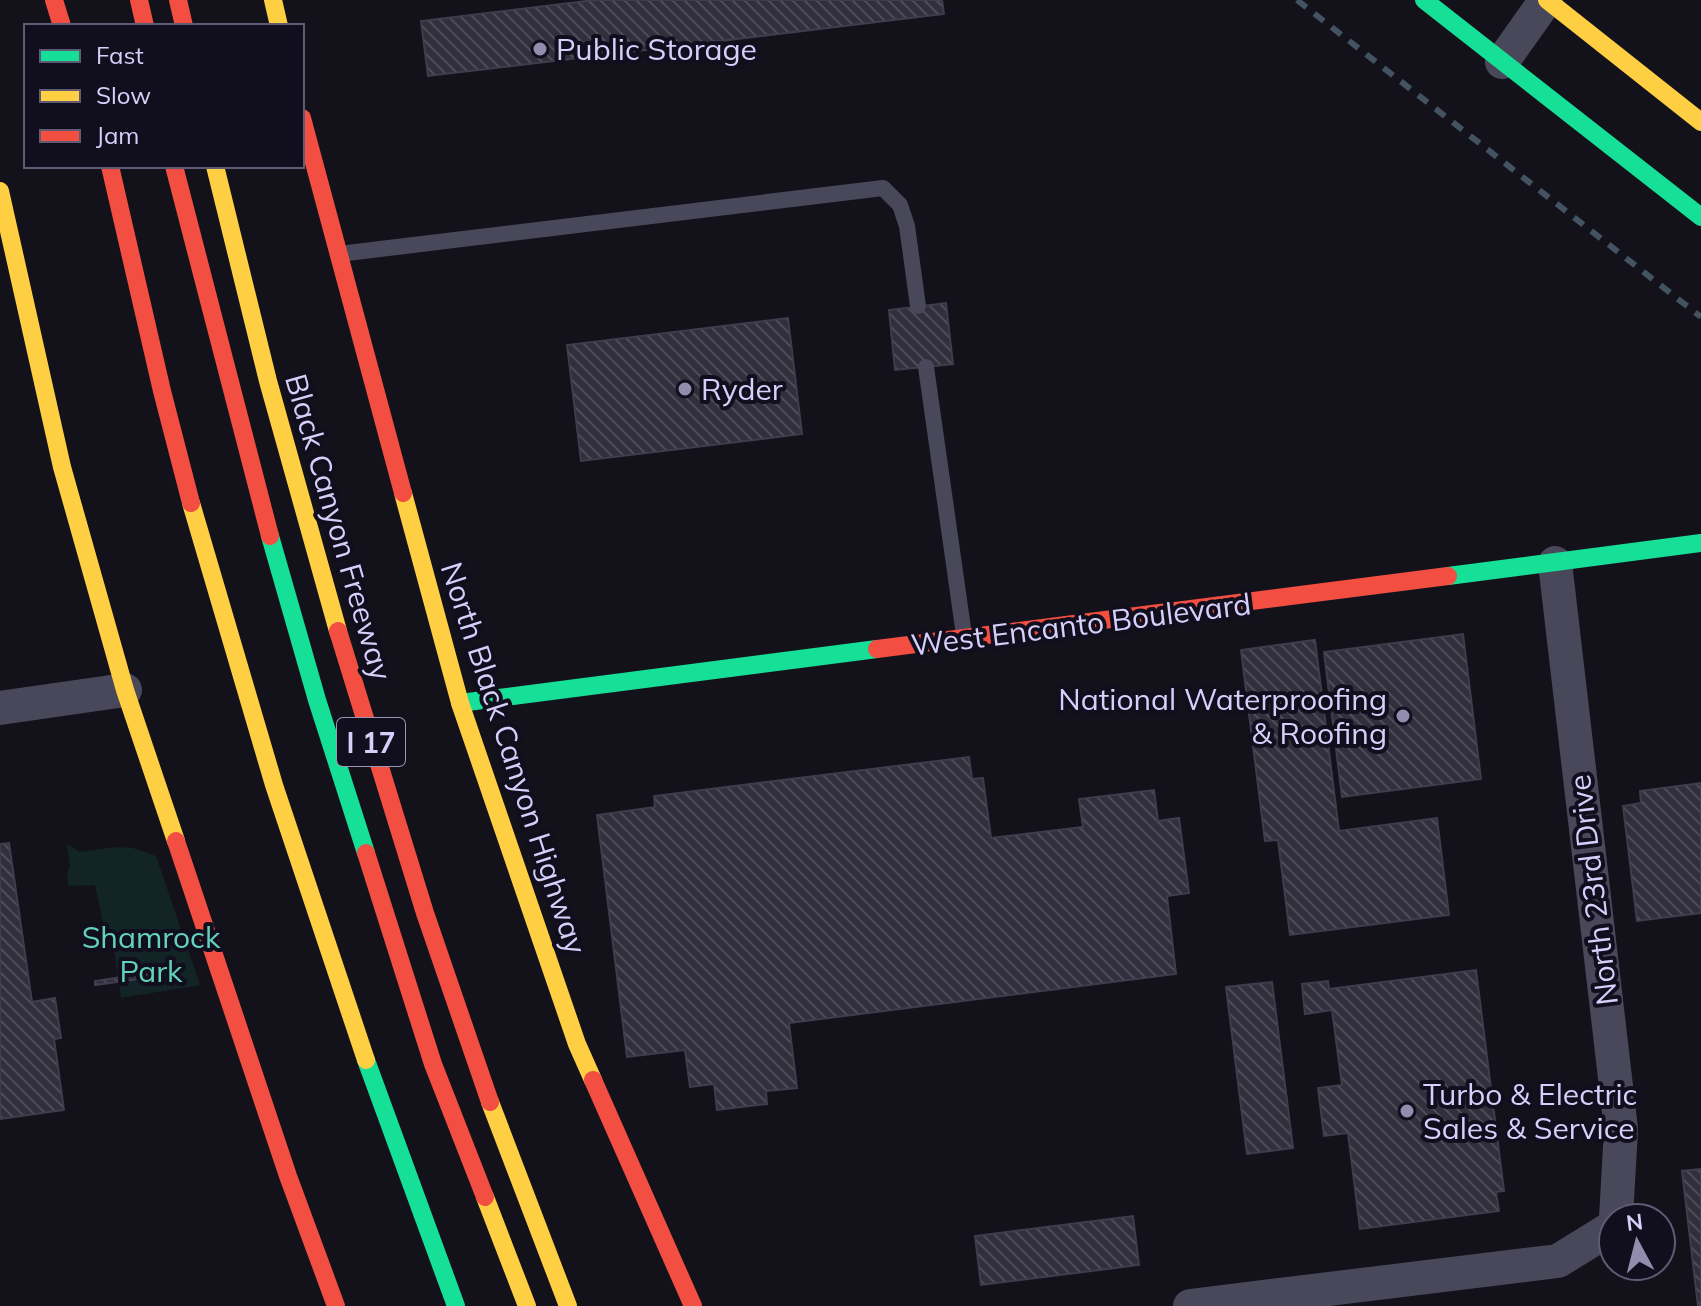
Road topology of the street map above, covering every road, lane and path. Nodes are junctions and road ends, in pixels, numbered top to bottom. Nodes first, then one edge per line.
1 (54, 0) edge
2 (74, 0) edge
3 (139, 0) edge
4 (178, 0) edge
5 (185, 0) edge
6 (273, 0) edge
7 (1424, 0) edge
8 (1546, 0) edge
9 (61, 24) edge
10 (79, 24) edge
11 (145, 24) edge
12 (184, 24) edge
13 (185, 24) edge
14 (279, 24) edge
15 (1502, 62) junction
16 (1701, 122) edge
17 (304, 126) edge
18 (109, 168) edge
19 (175, 168) edge
20 (215, 168) edge
21 (0, 191) edge
22 (3, 215) edge
23 (1701, 217) edge
24 (337, 254) junction
25 (918, 306) dead end
26 (926, 367) dead end
27 (1701, 543) edge
28 (1555, 563) junction
29 (964, 639) junction
30 (125, 690) junction
31 (460, 703) junction
32 (0, 708) edge
33 (1617, 1202) edge
34 (1597, 1237) edge
35 (336, 1306) edge
36 (456, 1306) edge
37 (527, 1306) edge
38 (568, 1306) edge
39 (693, 1306) edge
40 (1190, 1306) edge

1 - 9 main road
2 - 10 main road
3 - 11 main road
4 - 12 main road
5 - 13 main road
6 - 14 main road
7 - 15 main road
8 - 15 street
8 - 16 main road
15 - 23 main road
17 - 24 main road, North Black Canyon Highway
18 - 36 main road
19 - 37 main road
20 - 38 main road, Black Canyon Freeway / I 17
21 - 22 main road
22 - 30 main road
24 - 25 lane
24 - 31 main road, North Black Canyon Highway
26 - 29 lane
27 - 28 main road, West Encanto Boulevard
28 - 29 main road, West Encanto Boulevard
28 - 33 street, North 23rd Drive
29 - 31 main road, West Encanto Boulevard
30 - 32 street
30 - 35 main road
31 - 39 main road, North Black Canyon Highway
34 - 40 street

